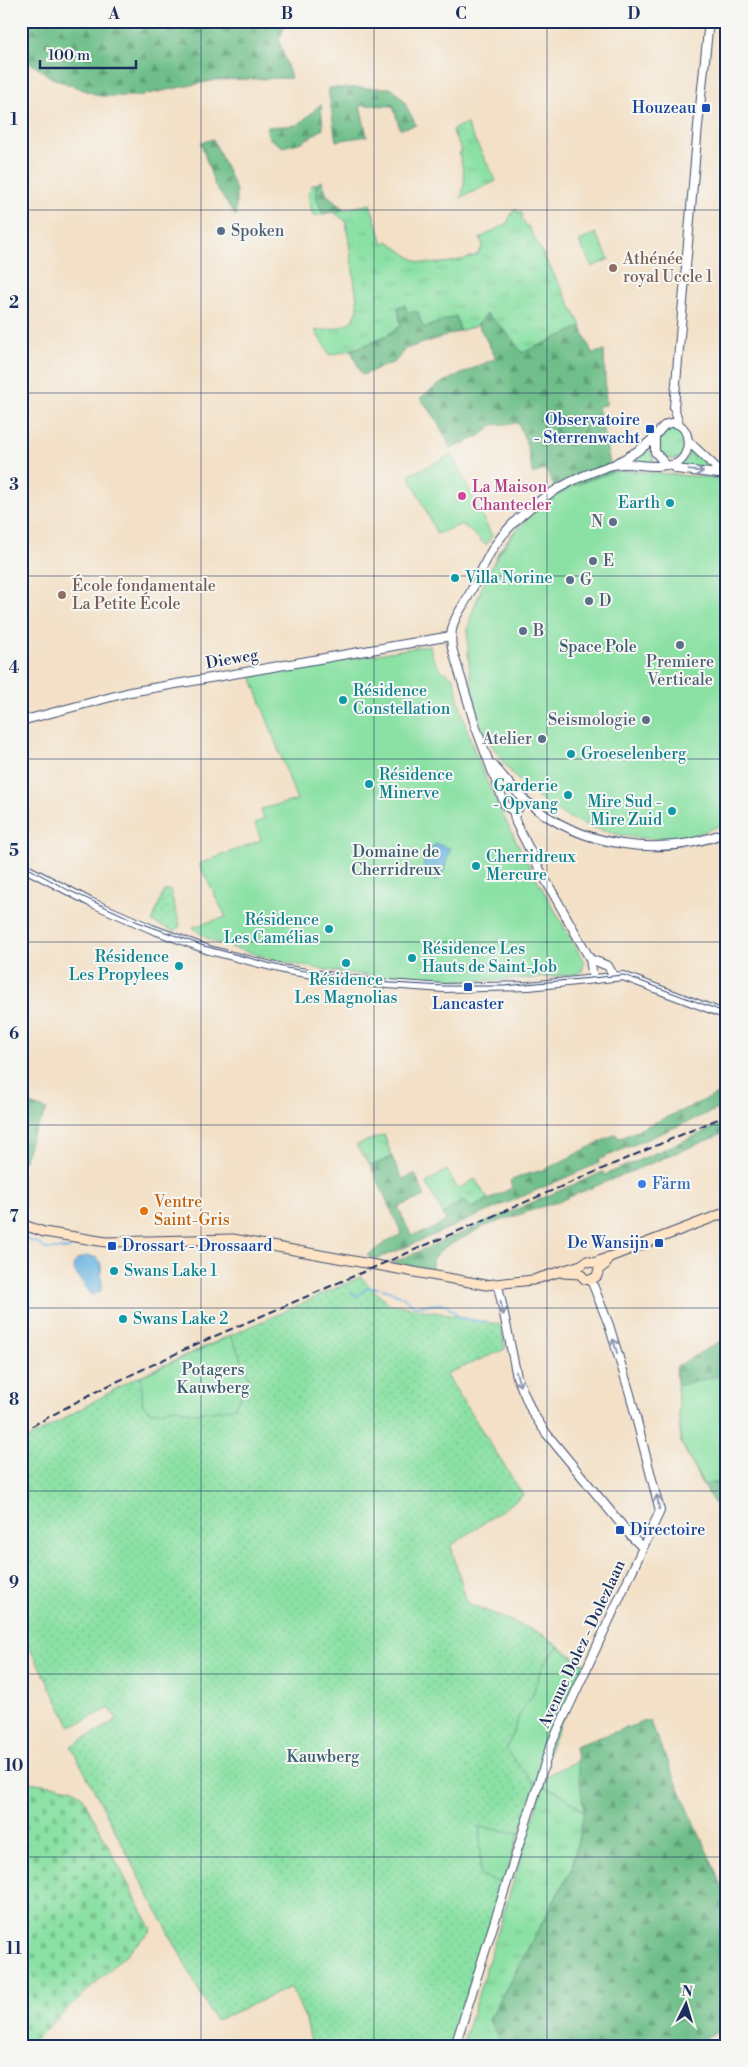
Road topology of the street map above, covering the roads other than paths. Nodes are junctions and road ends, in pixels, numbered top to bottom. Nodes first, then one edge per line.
1 (709, 21) edge
2 (674, 407) junction
3 (668, 423) junction
4 (679, 424) junction
5 (655, 437) junction
6 (688, 441) junction
7 (612, 465) junction
8 (668, 465) junction
9 (725, 474) edge
10 (450, 636) junction
11 (21, 721) edge
12 (489, 762) junction
13 (515, 790) junction
14 (504, 799) junction
15 (524, 800) junction
16 (513, 810) junction
17 (727, 832) edge
18 (21, 866) edge
19 (590, 959) junction
20 (614, 976) junction
21 (593, 979) junction
22 (727, 1015) edge
23 (727, 1212) edge
24 (21, 1224) edge
25 (597, 1266) junction
26 (581, 1270) junction
27 (591, 1280) junction
28 (498, 1285) junction
29 (642, 1547) junction
30 (455, 2046) edge

1 - 2 street
2 - 3 street
2 - 4 street
3 - 4 street
3 - 5 street
4 - 6 street
5 - 7 street
5 - 8 street
6 - 8 street
6 - 9 street
7 - 8 street
7 - 10 street
8 -> 9 street
10 - 11 street, Dieweg
10 - 12 street
12 - 13 street
12 - 14 street
13 - 14 street
13 - 15 street
14 - 16 street
15 - 16 street
15 - 17 street
16 - 19 street
18 - 21 street
19 - 20 street
19 - 21 street
20 - 21 street
20 - 22 street
23 - 25 main road
24 - 28 main road
25 - 26 main road
25 - 27 main road
26 - 27 main road
26 - 28 main road
29 -> 27 street
28 -> 29 street, Avenue Dolez - Dolezlaan
29 - 30 street, Avenue Dolez - Dolezlaan

